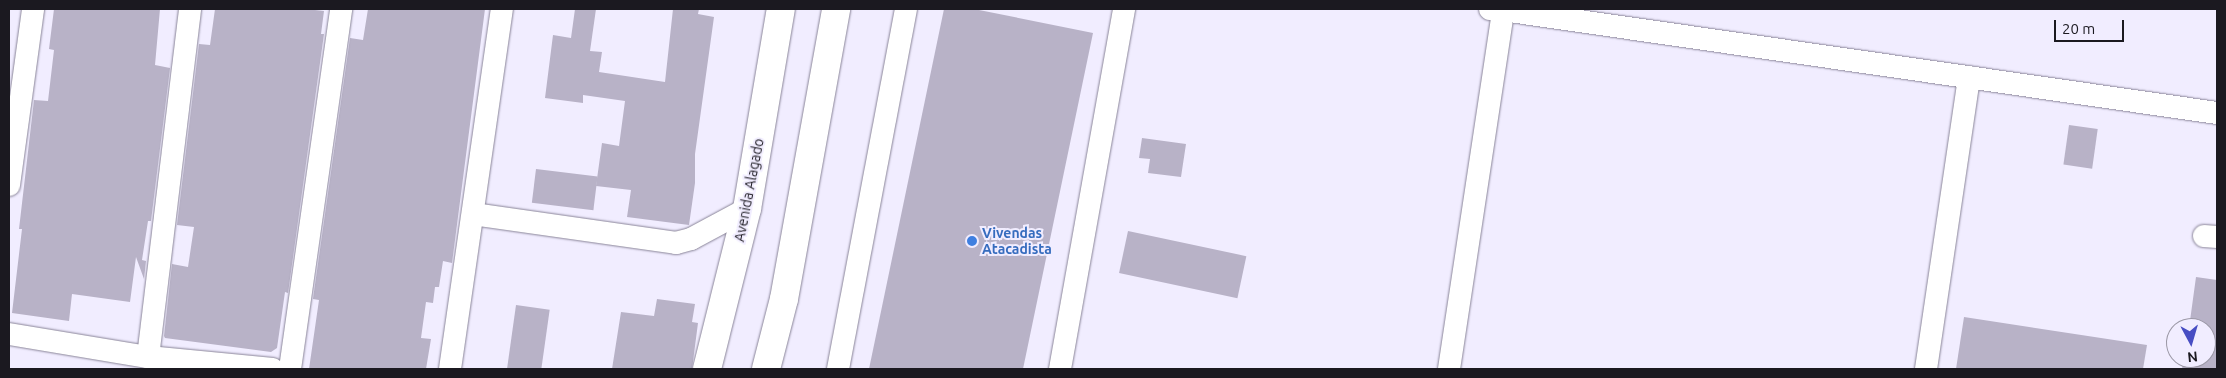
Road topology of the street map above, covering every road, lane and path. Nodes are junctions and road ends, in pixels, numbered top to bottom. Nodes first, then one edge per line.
1 (33, 9) edge
2 (190, 9) edge
3 (341, 9) edge
4 (502, 9) edge
5 (781, 9) edge
6 (836, 9) edge
7 (906, 9) edge
8 (1124, 9) edge
9 (1496, 10) edge
10 (1970, 78) junction
11 (2217, 113) edge
12 (9, 185) edge
13 (748, 209) junction
14 (473, 214) junction
15 (9, 334) edge
16 (148, 357) junction
17 (272, 369) edge
18 (290, 369) edge
19 (450, 369) edge
20 (707, 369) edge
21 (766, 369) edge
22 (838, 369) edge
23 (1060, 369) edge
24 (1449, 369) edge
25 (1926, 369) edge

1 - 12 street
2 - 16 street
3 - 18 street
4 - 14 street
5 - 13 main road, Avenida Alagado
6 - 21 main road
7 - 22 street
8 - 23 street
9 - 10 street
9 - 24 street
10 - 11 street
10 - 25 street
13 - 14 street
13 - 20 main road, Avenida Alagado
14 - 19 street
15 - 16 street
16 - 17 street

